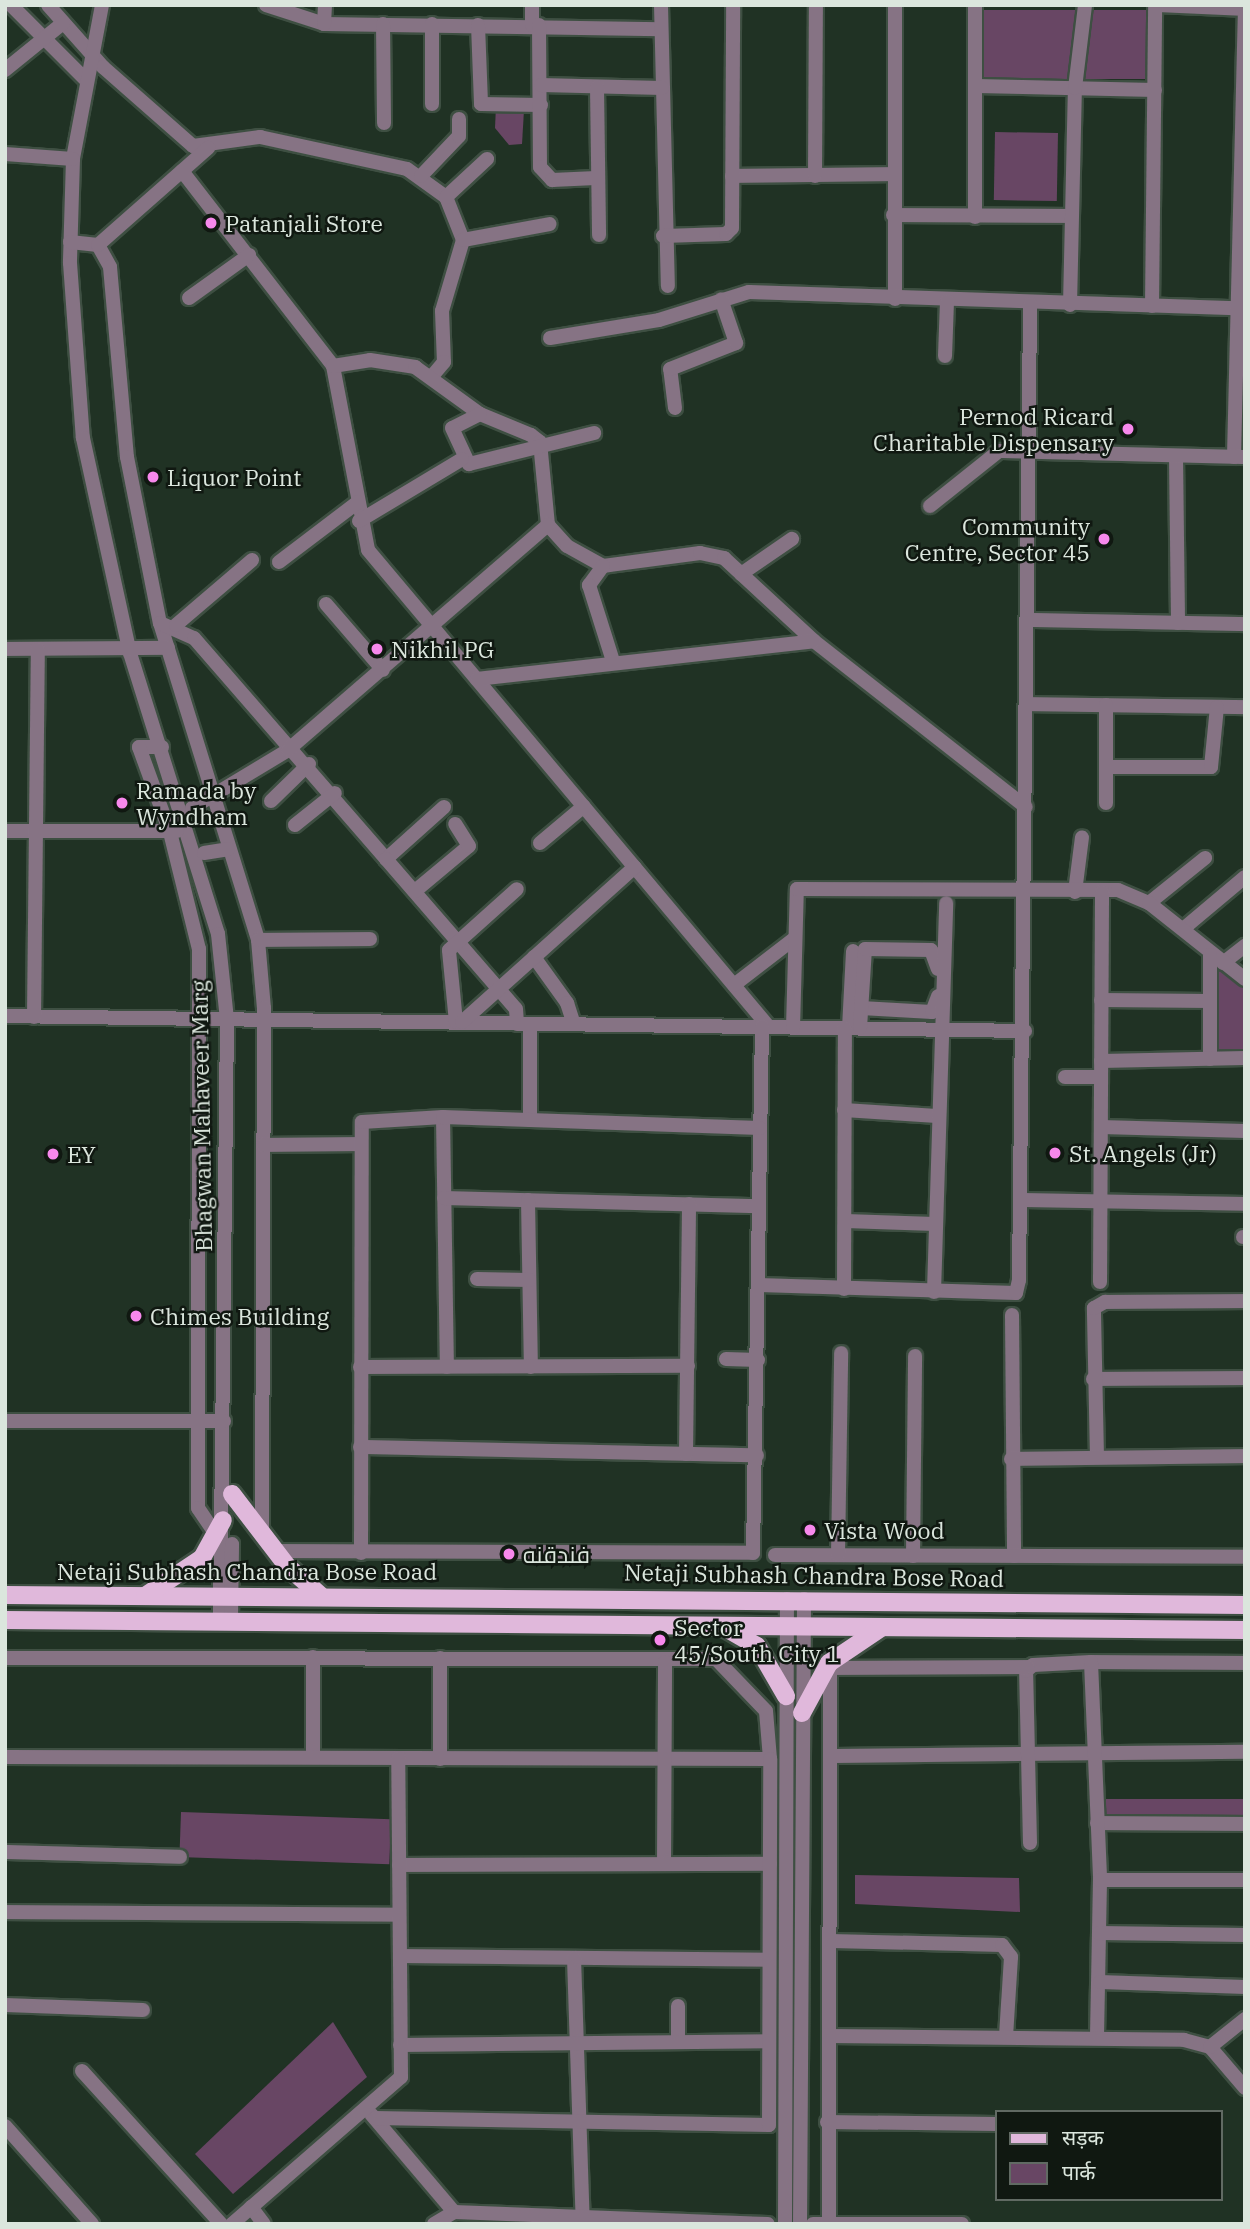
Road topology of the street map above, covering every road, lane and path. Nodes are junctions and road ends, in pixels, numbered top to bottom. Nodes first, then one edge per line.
1 (48, 5) edge
2 (102, 5) edge
3 (110, 5) edge
4 (266, 5) edge
5 (325, 5) edge
6 (532, 5) edge
7 (661, 5) edge
8 (733, 5) edge
9 (816, 5) edge
10 (895, 5) edge
11 (975, 5) edge
12 (1085, 5) edge
13 (1157, 5) edge
14 (1245, 9) edge
15 (10, 10) edge
16 (1245, 16) edge
17 (64, 23) junction
18 (324, 24) junction
19 (383, 24) junction
20 (432, 24) junction
21 (478, 24) junction
22 (536, 25) junction
23 (661, 29) junction
24 (42, 40) junction
25 (95, 58) junction
26 (5, 70) edge
27 (86, 80) junction
28 (541, 85) junction
29 (977, 86) junction
30 (597, 87) junction
31 (662, 88) junction
32 (1075, 88) junction
33 (1155, 90) junction
34 (432, 104) dead end
35 (541, 105) junction
36 (459, 119) dead end
37 (384, 124) dead end
38 (208, 148) junction
39 (5, 154) edge
40 (73, 159) junction
41 (487, 159) dead end
42 (181, 171) junction
43 (894, 174) junction
44 (421, 176) junction
45 (815, 176) junction
46 (733, 177) junction
47 (596, 178) junction
48 (1242, 178) edge
49 (446, 197) junction
50 (893, 215) junction
51 (1070, 216) junction
52 (975, 217) junction
53 (550, 224) dead end
54 (599, 234) dead end
55 (663, 236) junction
56 (463, 240) junction
57 (74, 242) junction
58 (98, 245) junction
59 (249, 255) junction
60 (668, 286) dead end
61 (190, 298) dead end
62 (721, 299) junction
63 (895, 299) junction
64 (947, 301) junction
65 (1030, 304) junction
66 (1070, 305) junction
67 (1152, 306) junction
68 (1237, 308) junction
69 (550, 338) dead end
70 (1241, 350) edge
71 (945, 356) dead end
72 (333, 366) junction
73 (433, 375) junction
74 (676, 408) dead end
75 (480, 414) junction
76 (594, 433) dead end
77 (540, 442) junction
78 (1029, 454) junction
79 (1176, 456) junction
80 (1240, 457) edge
81 (462, 459) junction
82 (358, 502) junction
83 (930, 506) dead end
84 (359, 521) junction
85 (548, 525) junction
86 (792, 539) dead end
87 (252, 560) dead end
88 (279, 562) dead end
89 (603, 566) junction
90 (741, 574) junction
91 (326, 604) dead end
92 (1028, 621) junction
93 (1178, 623) junction
94 (168, 624) junction
95 (1245, 624) edge
96 (433, 627) junction
97 (814, 640) junction
98 (168, 648) junction
99 (5, 649) edge
100 (38, 649) junction
101 (134, 653) junction
102 (613, 661) junction
103 (383, 670) junction
104 (477, 679) junction
105 (1028, 704) junction
106 (1106, 705) junction
107 (1245, 706) edge
108 (1217, 707) junction
109 (162, 747) junction
110 (288, 750) junction
111 (309, 765) junction
112 (1108, 766) junction
113 (335, 793) junction
114 (212, 801) junction
115 (271, 801) dead end
116 (1105, 803) dead end
117 (584, 806) junction
118 (444, 807) dead end
119 (1026, 807) junction
120 (192, 808) junction
121 (455, 824) dead end
122 (295, 825) dead end
123 (189, 830) junction
124 (5, 831) edge
125 (35, 832) junction
126 (170, 832) junction
127 (1082, 837) dead end
128 (540, 843) dead end
129 (228, 849) junction
130 (204, 853) junction
131 (1205, 858) dead end
132 (386, 859) junction
133 (635, 867) junction
134 (1245, 877) edge
135 (517, 889) dead end
136 (415, 891) junction
137 (1027, 892) junction
138 (1075, 892) junction
139 (1102, 892) junction
140 (946, 902) dead end
141 (1149, 903) junction
142 (1183, 929) junction
143 (796, 938) junction
144 (370, 939) dead end
145 (258, 940) junction
146 (457, 941) junction
147 (1245, 946) edge
148 (853, 951) dead end
149 (1210, 954) junction
150 (534, 957) junction
151 (1223, 963) junction
152 (1245, 979) edge
153 (734, 985) junction
154 (497, 990) junction
155 (1101, 1000) junction
156 (1210, 1002) junction
157 (861, 1008) junction
158 (5, 1016) edge
159 (34, 1017) junction
160 (200, 1019) junction
161 (231, 1020) junction
162 (264, 1020) junction
163 (459, 1022) junction
164 (524, 1024) junction
165 (574, 1024) junction
166 (765, 1027) junction
167 (793, 1028) junction
168 (851, 1028) junction
169 (942, 1030) junction
170 (1025, 1031) junction
171 (1245, 1058) edge
172 (1210, 1059) junction
173 (1101, 1061) junction
174 (1065, 1077) dead end
175 (1101, 1077) junction
176 (844, 1110) junction
177 (937, 1116) junction
178 (443, 1117) junction
179 (530, 1120) junction
180 (1101, 1127) junction
181 (760, 1128) junction
182 (1245, 1130) edge
183 (358, 1144) junction
184 (263, 1145) junction
185 (444, 1198) junction
186 (528, 1200) junction
187 (1023, 1200) junction
188 (1100, 1202) junction
189 (689, 1204) junction
190 (1245, 1204) edge
191 (760, 1206) junction
192 (845, 1221) junction
193 (935, 1224) junction
194 (477, 1279) dead end
195 (529, 1280) junction
196 (1100, 1282) dead end
197 (758, 1285) junction
198 (844, 1289) junction
199 (934, 1292) junction
200 (1245, 1301) edge
201 (1012, 1315) dead end
202 (841, 1353) dead end
203 (915, 1356) dead end
204 (726, 1359) dead end
205 (758, 1360) junction
206 (688, 1366) junction
207 (360, 1367) junction
208 (447, 1367) junction
209 (531, 1367) junction
210 (1245, 1378) edge
211 (1093, 1379) junction
212 (5, 1421) edge
213 (202, 1421) junction
214 (224, 1421) junction
215 (360, 1447) junction
216 (687, 1454) junction
217 (757, 1455) junction
218 (1245, 1456) edge
219 (1097, 1457) junction
220 (1011, 1459) junction
221 (232, 1494) junction
222 (220, 1528) junction
223 (262, 1533) junction
224 (275, 1550) junction
225 (361, 1553) junction
226 (775, 1555) dead end
227 (838, 1555) junction
228 (912, 1556) junction
229 (1014, 1556) junction
230 (1245, 1558) edge
231 (5, 1595) edge
232 (320, 1595) junction
233 (111, 1596) junction
234 (145, 1596) junction
235 (226, 1597) junction
236 (796, 1599) junction
237 (1245, 1605) edge
238 (110, 1619) junction
239 (225, 1619) junction
240 (5, 1620) edge
241 (719, 1624) junction
242 (795, 1625) junction
243 (884, 1626) junction
244 (1245, 1630) edge
245 (313, 1657) junction
246 (5, 1658) edge
247 (440, 1658) junction
248 (665, 1662) junction
249 (1091, 1662) junction
250 (1245, 1663) edge
251 (1028, 1667) junction
252 (786, 1696) junction
253 (802, 1713) junction
254 (1093, 1751) junction
255 (1245, 1752) edge
256 (1028, 1754) junction
257 (834, 1756) junction
258 (5, 1757) edge
259 (313, 1757) junction
260 (398, 1758) junction
261 (440, 1759) junction
262 (666, 1759) junction
263 (770, 1759) junction
264 (1097, 1823) junction
265 (1245, 1824) edge
266 (1030, 1843) dead end
267 (5, 1852) edge
268 (180, 1857) dead end
269 (664, 1864) junction
270 (770, 1864) junction
271 (399, 1865) junction
272 (1101, 1880) junction
273 (1245, 1880) edge
274 (5, 1912) edge
275 (399, 1915) junction
276 (1099, 1933) junction
277 (1245, 1935) edge
278 (831, 1941) junction
279 (400, 1956) junction
280 (575, 1958) junction
281 (769, 1960) junction
282 (1100, 1982) junction
283 (1245, 1987) edge
284 (5, 2005) edge
285 (678, 2007) dead end
286 (143, 2010) dead end
287 (1245, 2019) edge
288 (829, 2036) junction
289 (1006, 2037) junction
290 (1097, 2038) junction
291 (769, 2041) junction
292 (678, 2042) junction
293 (576, 2043) junction
294 (400, 2045) junction
295 (1210, 2047) junction
296 (82, 2071) dead end
297 (1245, 2088) edge
298 (370, 2113) junction
299 (827, 2122) junction
300 (578, 2123) junction
301 (995, 2124) edge
302 (5, 2126) edge
303 (250, 2207) junction
304 (454, 2213) junction
305 (583, 2222) edge
306 (437, 2223) edge
307 (625, 2223) edge
308 (829, 2223) edge
309 (92, 2224) edge
310 (221, 2224) edge
311 (232, 2224) edge
312 (264, 2224) edge
313 (768, 2224) edge
314 (785, 2224) edge
315 (800, 2224) edge
316 (813, 2224) edge
317 (962, 2224) edge

1 - 17 street
2 - 25 street, Bhagwan Mahaveer Marg
3 - 25 street, Bhagwan Mahaveer Marg
4 - 18 street
5 - 18 street
6 - 22 street
7 - 23 street
8 - 46 street
9 - 45 street
10 - 43 street
11 - 29 street
12 - 32 street
13 - 14 street
13 - 33 street
15 - 24 street
16 - 48 street
17 - 24 street
17 - 25 street
18 - 19 street
19 - 20 street
19 - 37 street
20 - 21 street
20 - 34 street
21 - 22 street
21 - 35 street
22 - 23 street
22 - 28 street
23 - 31 street
24 - 26 street
24 - 27 street
25 - 27 street, Bhagwan Mahaveer Marg
25 - 38 street
25 - 57 street, Bhagwan Mahaveer Marg
27 - 40 street, Bhagwan Mahaveer Marg
28 - 30 street
28 - 35 street
29 - 32 street
29 - 52 street
30 - 31 street
30 - 47 street
31 - 55 street
32 - 33 street
32 - 51 street
33 - 67 street
35 - 47 street
36 - 44 street
38 - 42 street
38 - 44 street
39 - 40 street
40 - 57 street, Bhagwan Mahaveer Marg
41 - 49 street
42 - 58 street
42 - 59 street
43 - 45 street
43 - 50 street
44 - 49 street
45 - 46 street
46 - 55 street
47 - 54 street
48 - 68 street
49 - 56 street
50 - 52 street
50 - 63 street
51 - 52 street
51 - 66 street
53 - 56 street
55 - 60 street
56 - 73 street
57 - 58 street
57 - 101 street, Bhagwan Mahaveer Marg
58 - 94 street
59 - 61 street
59 - 72 street
62 - 63 street
62 - 69 street
62 - 74 street
63 - 64 street
64 - 65 street
64 - 71 street
65 - 66 street
65 - 78 street
66 - 67 street
67 - 68 street
68 - 70 street
70 - 80 street
72 - 73 street
72 - 82 street
73 - 75 street
75 - 77 street
75 - 81 street
76 - 77 street
77 - 81 street
77 - 85 street
78 - 79 street
78 - 83 street
78 - 92 street
79 - 80 street
79 - 93 street
81 - 84 street
82 - 84 street
82 - 88 street
84 - 96 street
85 - 89 street
85 - 96 street
86 - 90 street
87 - 94 street
89 - 90 street
89 - 102 street
90 - 97 street
91 - 103 street
92 - 93 street
92 - 105 street
93 - 95 street
94 - 98 street
94 - 110 street
96 - 103 street
96 - 104 street
97 - 102 street
97 - 119 street
98 - 101 street
98 - 114 street
99 - 100 street
100 - 101 street
100 - 125 street
101 - 109 street, Bhagwan Mahaveer Marg
101 - 120 street, Bhagwan Mahaveer Marg
102 - 104 street
103 - 110 street
104 - 117 street
105 - 106 street
105 - 119 street
106 - 108 street
106 - 112 street
107 - 108 street
108 - 112 street
109 - 123 street, Bhagwan Mahaveer Marg
109 - 126 street
110 - 111 street
110 - 114 street
111 - 113 street
111 - 115 street
112 - 116 street
113 - 122 street
113 - 132 street
114 - 120 street
114 - 129 street
117 - 128 street
117 - 133 street
118 - 132 street
119 - 137 street
120 - 130 street, Bhagwan Mahaveer Marg
121 - 136 street
123 - 126 street
123 - 161 street, Bhagwan Mahaveer Marg
124 - 125 street
125 - 126 street
125 - 159 street
126 - 160 street
127 - 138 street
129 - 130 street
129 - 145 street
130 - 161 street, Bhagwan Mahaveer Marg
131 - 141 street
132 - 136 street
133 - 150 street
133 - 153 street
134 - 142 street
135 - 146 street
136 - 146 street
137 - 138 street
137 - 143 street
137 - 170 street
138 - 139 street
139 - 141 street
139 - 155 street
140 - 169 street
141 - 142 street
142 - 149 street
143 - 153 street
143 - 167 street
144 - 145 street
145 - 162 street
146 - 154 street
146 - 163 street
147 - 151 street
148 - 168 street
149 - 151 street
149 - 156 street
150 - 154 street
150 - 165 street
151 - 152 street
153 - 166 street
154 - 163 street
154 - 164 street
155 - 156 street
155 - 173 street
156 - 172 street
157 - 157 street
157 - 168 street
158 - 159 street
159 - 160 street
160 - 161 street
160 - 213 street
161 - 162 street
161 - 214 street, Bhagwan Mahaveer Marg
161 - 221 street, Bhagwan Mahaveer Marg
162 - 163 street
162 - 184 street
163 - 164 street
164 - 165 street
164 - 179 street
165 - 166 street
166 - 167 street
166 - 181 street
167 - 168 street
168 - 169 street
168 - 176 street
169 - 170 street
169 - 177 street
170 - 187 street
171 - 172 street
172 - 173 street
173 - 175 street
174 - 175 street
175 - 180 street
176 - 177 street
176 - 192 street
177 - 193 street
178 - 179 street
178 - 183 street
178 - 185 street
179 - 181 street
180 - 182 street
180 - 188 street
181 - 191 street
183 - 184 street
183 - 207 street
184 - 223 street
185 - 186 street
185 - 208 street
186 - 189 street
186 - 195 street
187 - 188 street
187 - 199 street
188 - 190 street
188 - 196 street
189 - 191 street
189 - 206 street
191 - 197 street
192 - 193 street
192 - 198 street
193 - 199 street
194 - 195 street
195 - 209 street
197 - 198 street
197 - 205 street
198 - 199 street
200 - 211 street
201 - 220 street
202 - 227 street
203 - 228 street
204 - 205 street
205 - 217 street
206 - 209 street
206 - 216 street
207 - 208 street
207 - 215 street
208 - 209 street
210 - 211 street
211 - 219 street
212 - 213 street
213 - 214 street
213 - 222 street
214 - 222 street, Bhagwan Mahaveer Marg
215 - 216 street
215 - 225 street
216 - 217 street
217 - 225 street
218 - 219 street
219 - 220 street
220 - 229 street
221 - 223 main road
221 - 235 street, Bhagwan Mahaveer Marg
222 - 234 main road
222 - 235 street, Bhagwan Mahaveer Marg
223 - 224 main road
224 - 225 street
224 - 232 main road
226 - 227 street
227 - 228 street
228 - 229 street
229 - 230 street
231 - 233 main road, Netaji Subhash Chandra Bose Road
232 - 235 main road, Netaji Subhash Chandra Bose Road
232 - 236 main road, Netaji Subhash Chandra Bose Road
233 - 234 main road, Netaji Subhash Chandra Bose Road
233 - 238 main road
234 - 235 main road, Netaji Subhash Chandra Bose Road
235 - 239 street, Bhagwan Mahaveer Marg
236 - 237 main road, Netaji Subhash Chandra Bose Road
236 - 242 street
238 - 239 main road
238 - 240 main road
239 - 241 main road
241 - 242 main road
241 - 252 main road
242 - 243 main road
242 - 252 street
242 - 253 street
243 - 244 main road
243 - 253 main road
245 - 246 street
245 - 247 street
245 - 259 street
247 - 248 street
247 - 261 street
248 - 262 street
248 - 263 street
249 - 250 street
249 - 251 street
249 - 254 street
251 - 256 street
251 - 257 street
252 - 314 street
253 - 315 street
254 - 255 street
254 - 256 street
254 - 264 street
256 - 257 street
256 - 266 street
257 - 278 street
258 - 259 street
259 - 260 street
260 - 261 street
260 - 271 street
261 - 262 street
262 - 263 street
262 - 269 street
263 - 270 street
264 - 265 street
264 - 272 street
267 - 268 street
269 - 270 street
269 - 271 street
270 - 281 street
271 - 275 street
272 - 273 street
272 - 276 street
274 - 275 street
275 - 279 street
276 - 277 street
276 - 282 street
278 - 288 street
278 - 289 street
279 - 280 street
279 - 294 street
280 - 281 street
280 - 293 street
281 - 291 street
282 - 283 street
282 - 290 street
284 - 286 street
285 - 292 street
287 - 295 street
288 - 289 street
288 - 299 street
289 - 290 street
290 - 295 street
291 - 292 street
291 - 300 street
292 - 293 street
293 - 294 street
293 - 300 street
294 - 298 street
295 - 297 street
296 - 310 street
298 - 300 street
298 - 303 street
298 - 304 street
299 - 301 street
299 - 308 street
300 - 305 street
302 - 309 street
303 - 311 street
303 - 312 street
304 - 305 street
304 - 306 street
305 - 307 street
307 - 313 street
308 - 316 street
308 - 317 street

